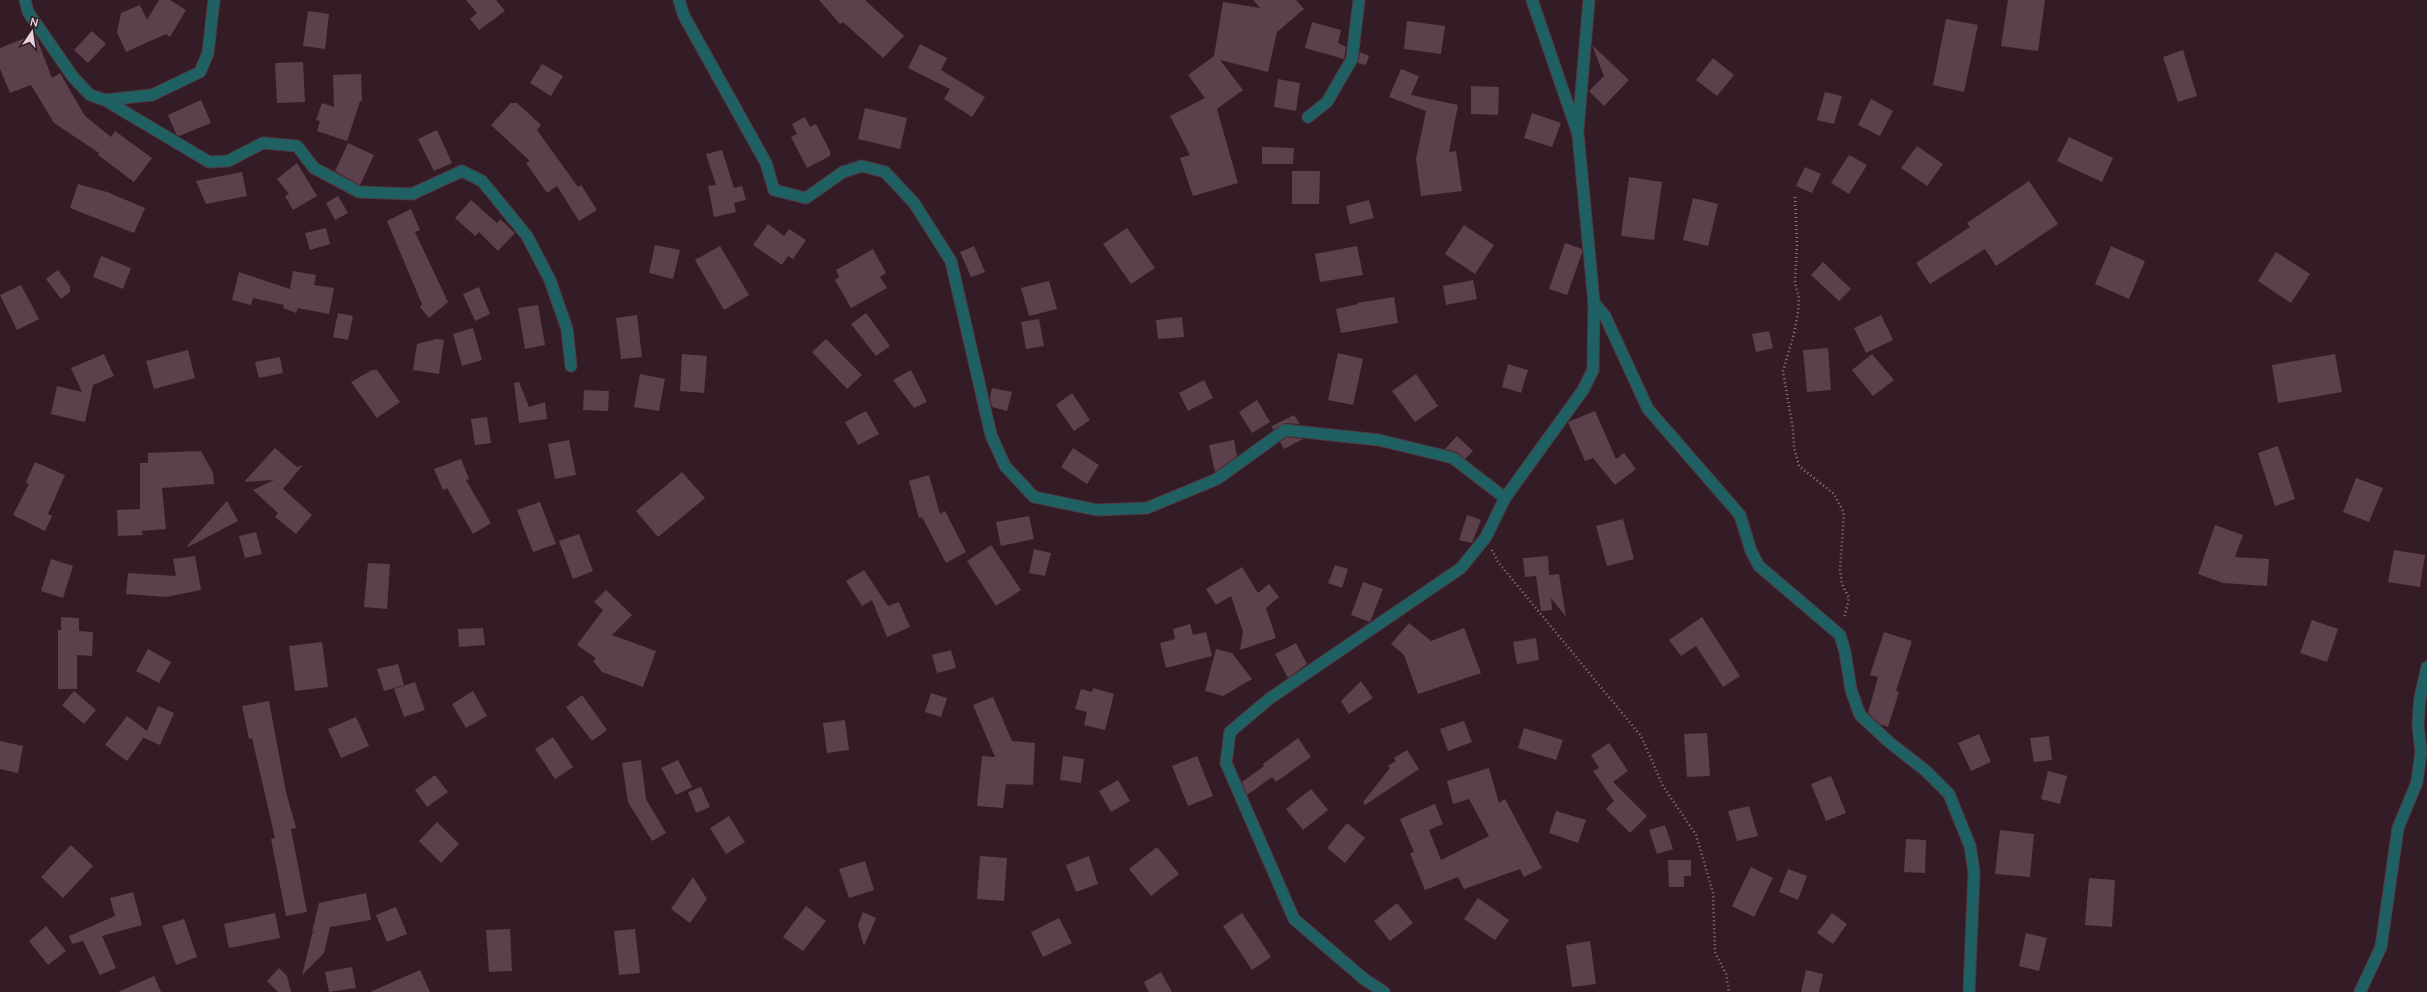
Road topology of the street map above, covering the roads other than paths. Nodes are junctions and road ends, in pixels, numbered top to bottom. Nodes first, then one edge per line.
1 (25, 0) edge
2 (214, 0) edge
3 (679, 0) edge
4 (1359, 0) edge
5 (1532, 0) edge
6 (1589, 0) edge
7 (105, 100) junction
8 (1308, 117) dead end
9 (1578, 134) junction
10 (1594, 303) junction
11 (571, 366) dead end
12 (1505, 498) junction
13 (2427, 667) edge
14 (1384, 992) edge
15 (1969, 992) edge
16 (2360, 992) edge

1 - 7 street
2 - 7 street
3 - 12 street
4 - 8 street
5 - 9 street
6 - 9 street
7 - 11 street
9 - 10 street
10 - 12 street
10 - 15 street
12 - 14 street
13 - 16 street

